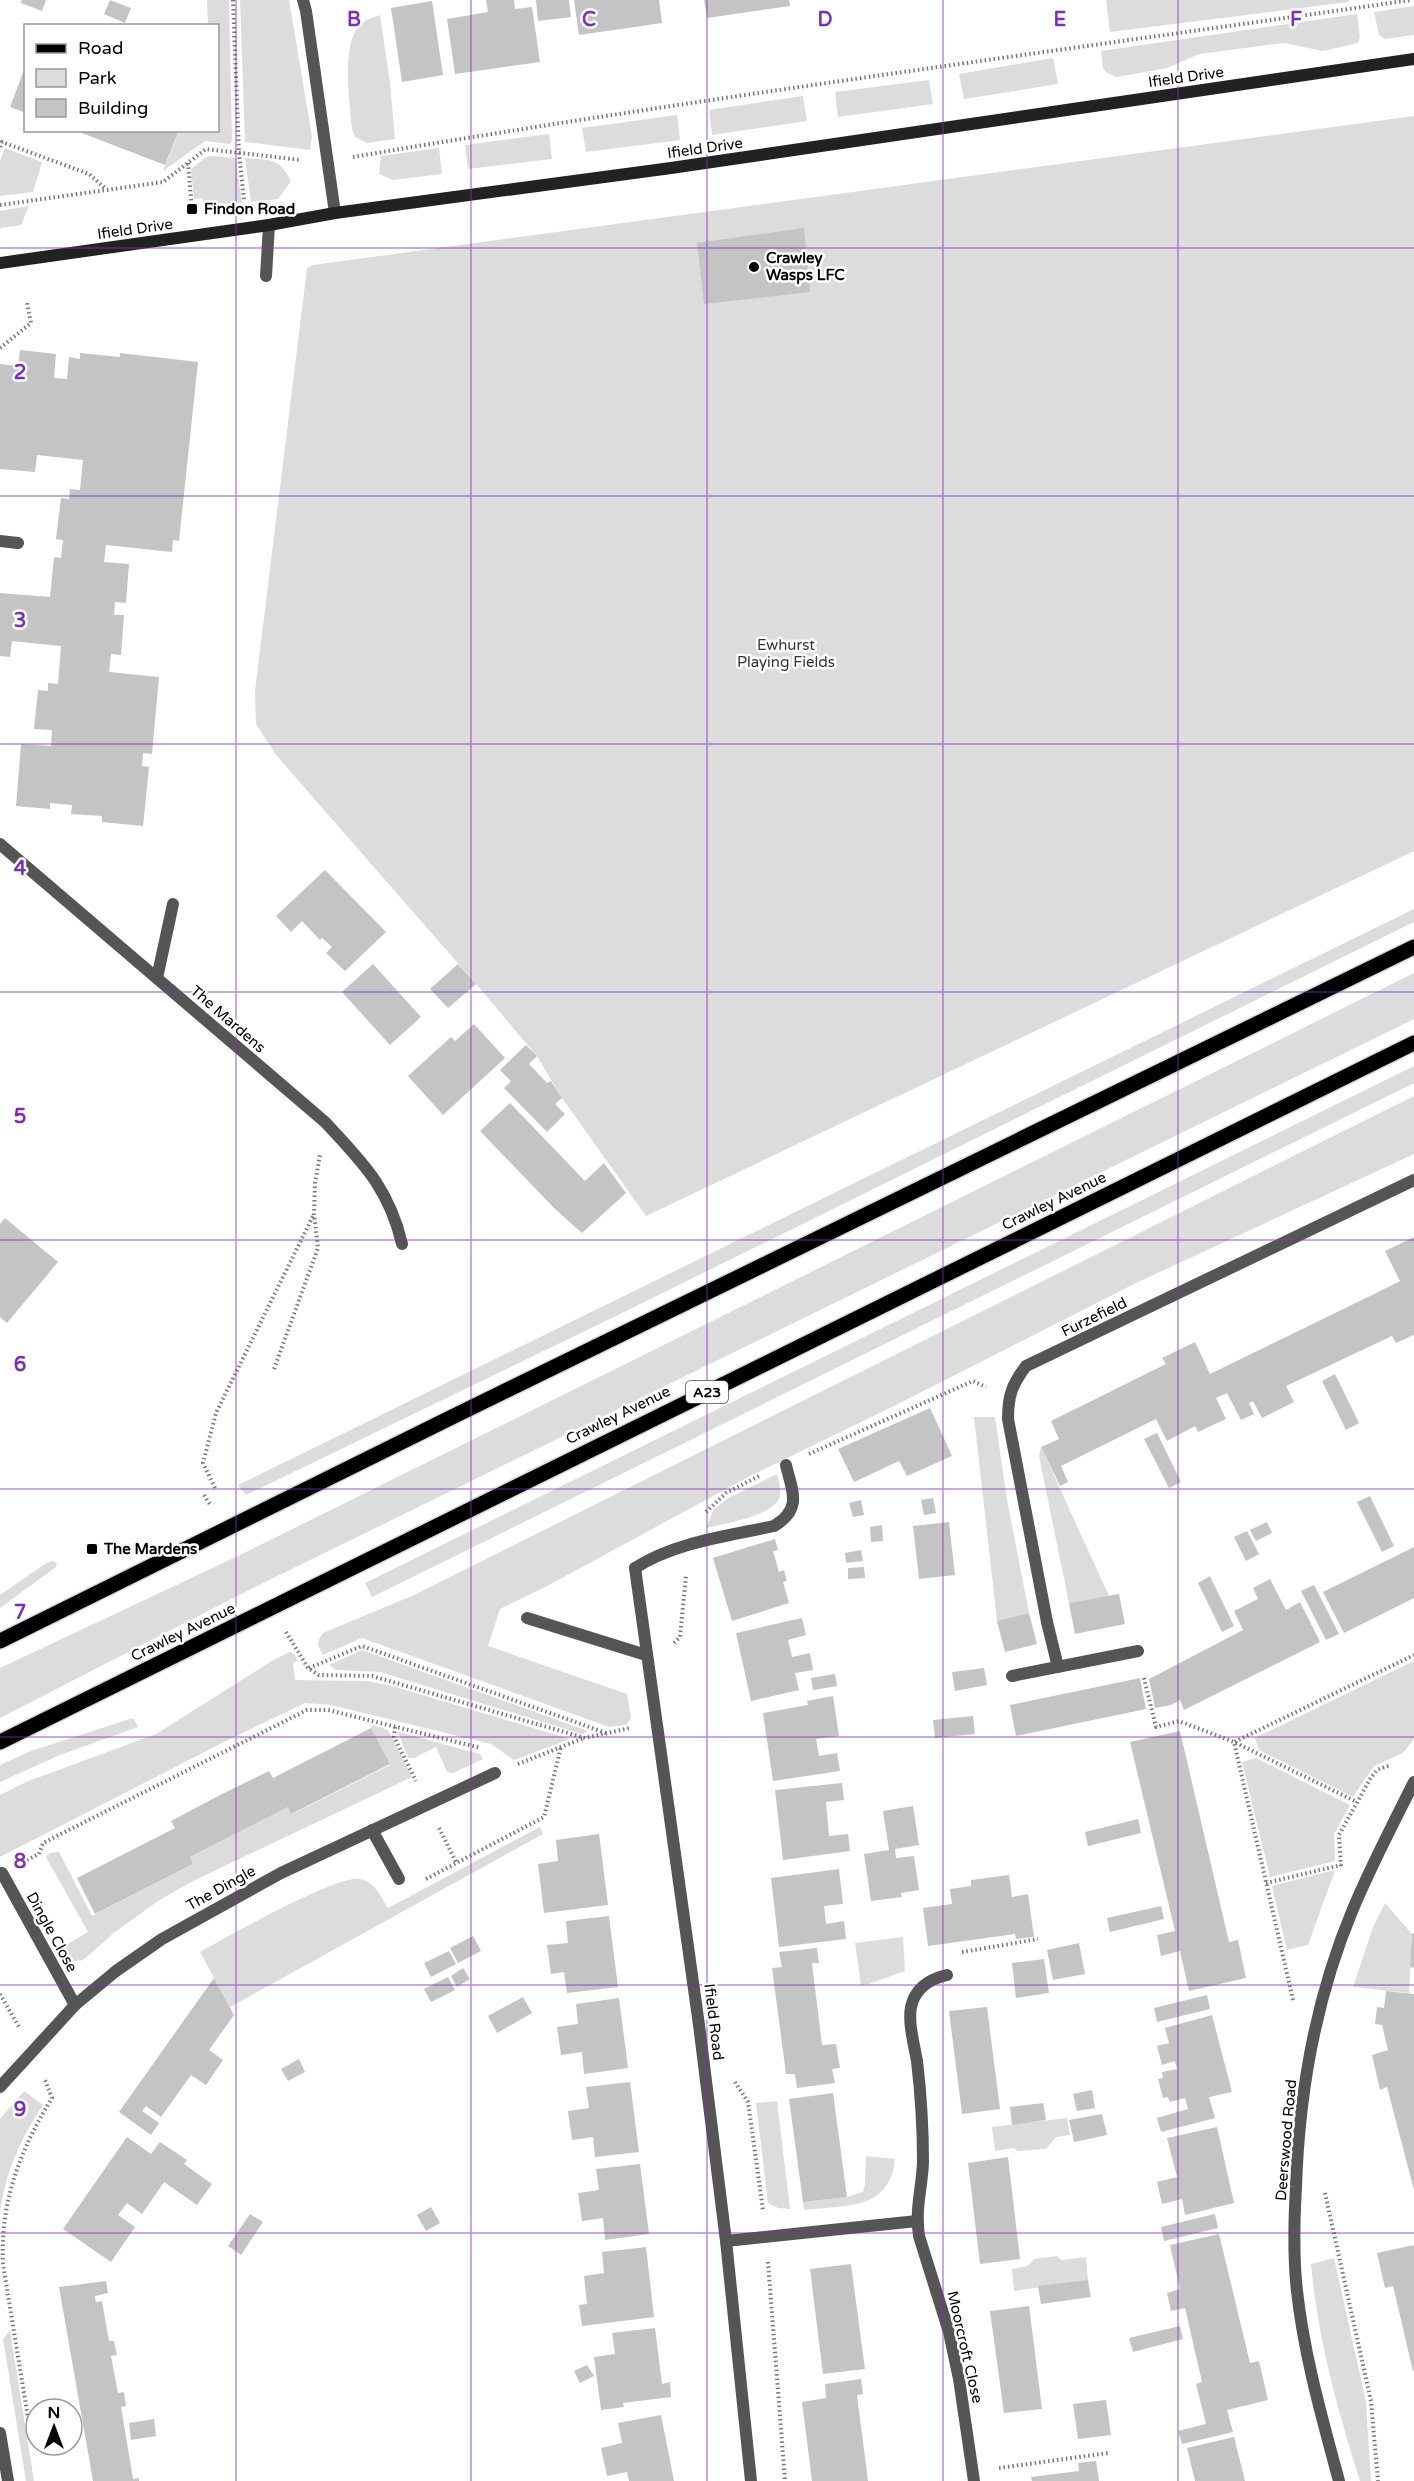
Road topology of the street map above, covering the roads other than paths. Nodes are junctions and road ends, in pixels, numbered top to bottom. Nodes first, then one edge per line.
1 (303, 0) edge
2 (1414, 59) edge
3 (335, 213) junction
4 (269, 225) junction
5 (0, 263) edge
6 (266, 276) dead end
7 (0, 541) edge
8 (18, 543) dead end
9 (0, 844) edge
10 (173, 904) dead end
11 (1414, 947) edge
12 (157, 978) junction
13 (1414, 1043) edge
14 (1414, 1180) edge
15 (402, 1244) dead end
16 (786, 1465) road end
17 (527, 1618) dead end
18 (0, 1641) edge
19 (1138, 1651) road end
20 (645, 1655) junction
21 (1058, 1667) junction
22 (1012, 1676) dead end
23 (0, 1742) edge
24 (500, 1771) road end
25 (1414, 1782) edge
26 (372, 1830) junction
27 (2, 1874) road end
28 (399, 1879) road end
29 (947, 1975) road end
30 (75, 2005) junction
31 (0, 2087) edge
32 (917, 2221) junction
33 (726, 2241) junction
34 (0, 2433) edge
35 (974, 2476) edge
36 (8, 2481) edge
37 (751, 2481) edge
38 (1339, 2481) edge

1 - 3 street
2 - 3 street, Ifield Drive
3 - 4 street, Ifield Drive
4 - 5 street, Ifield Drive
4 - 6 street
7 - 8 street
9 - 12 street, The Mardens
10 - 12 street
11 - 18 main road
12 - 15 street, The Mardens
13 - 23 main road, Crawley Avenue / A23
14 - 21 street, Furzefield
16 - 20 street, Ifield Road
17 - 20 street
19 - 21 street
20 - 33 street, Ifield Road
21 - 22 street
24 - 26 street, The Dingle
25 - 38 street, Deerswood Road
26 - 28 street
26 - 30 street, The Dingle
27 - 30 street, Dingle Close
29 - 32 street, Moorcroft Close
30 - 31 street, The Dingle
32 - 33 street
32 - 35 street, Moorcroft Close
33 - 37 street, Ifield Road
34 - 36 street

